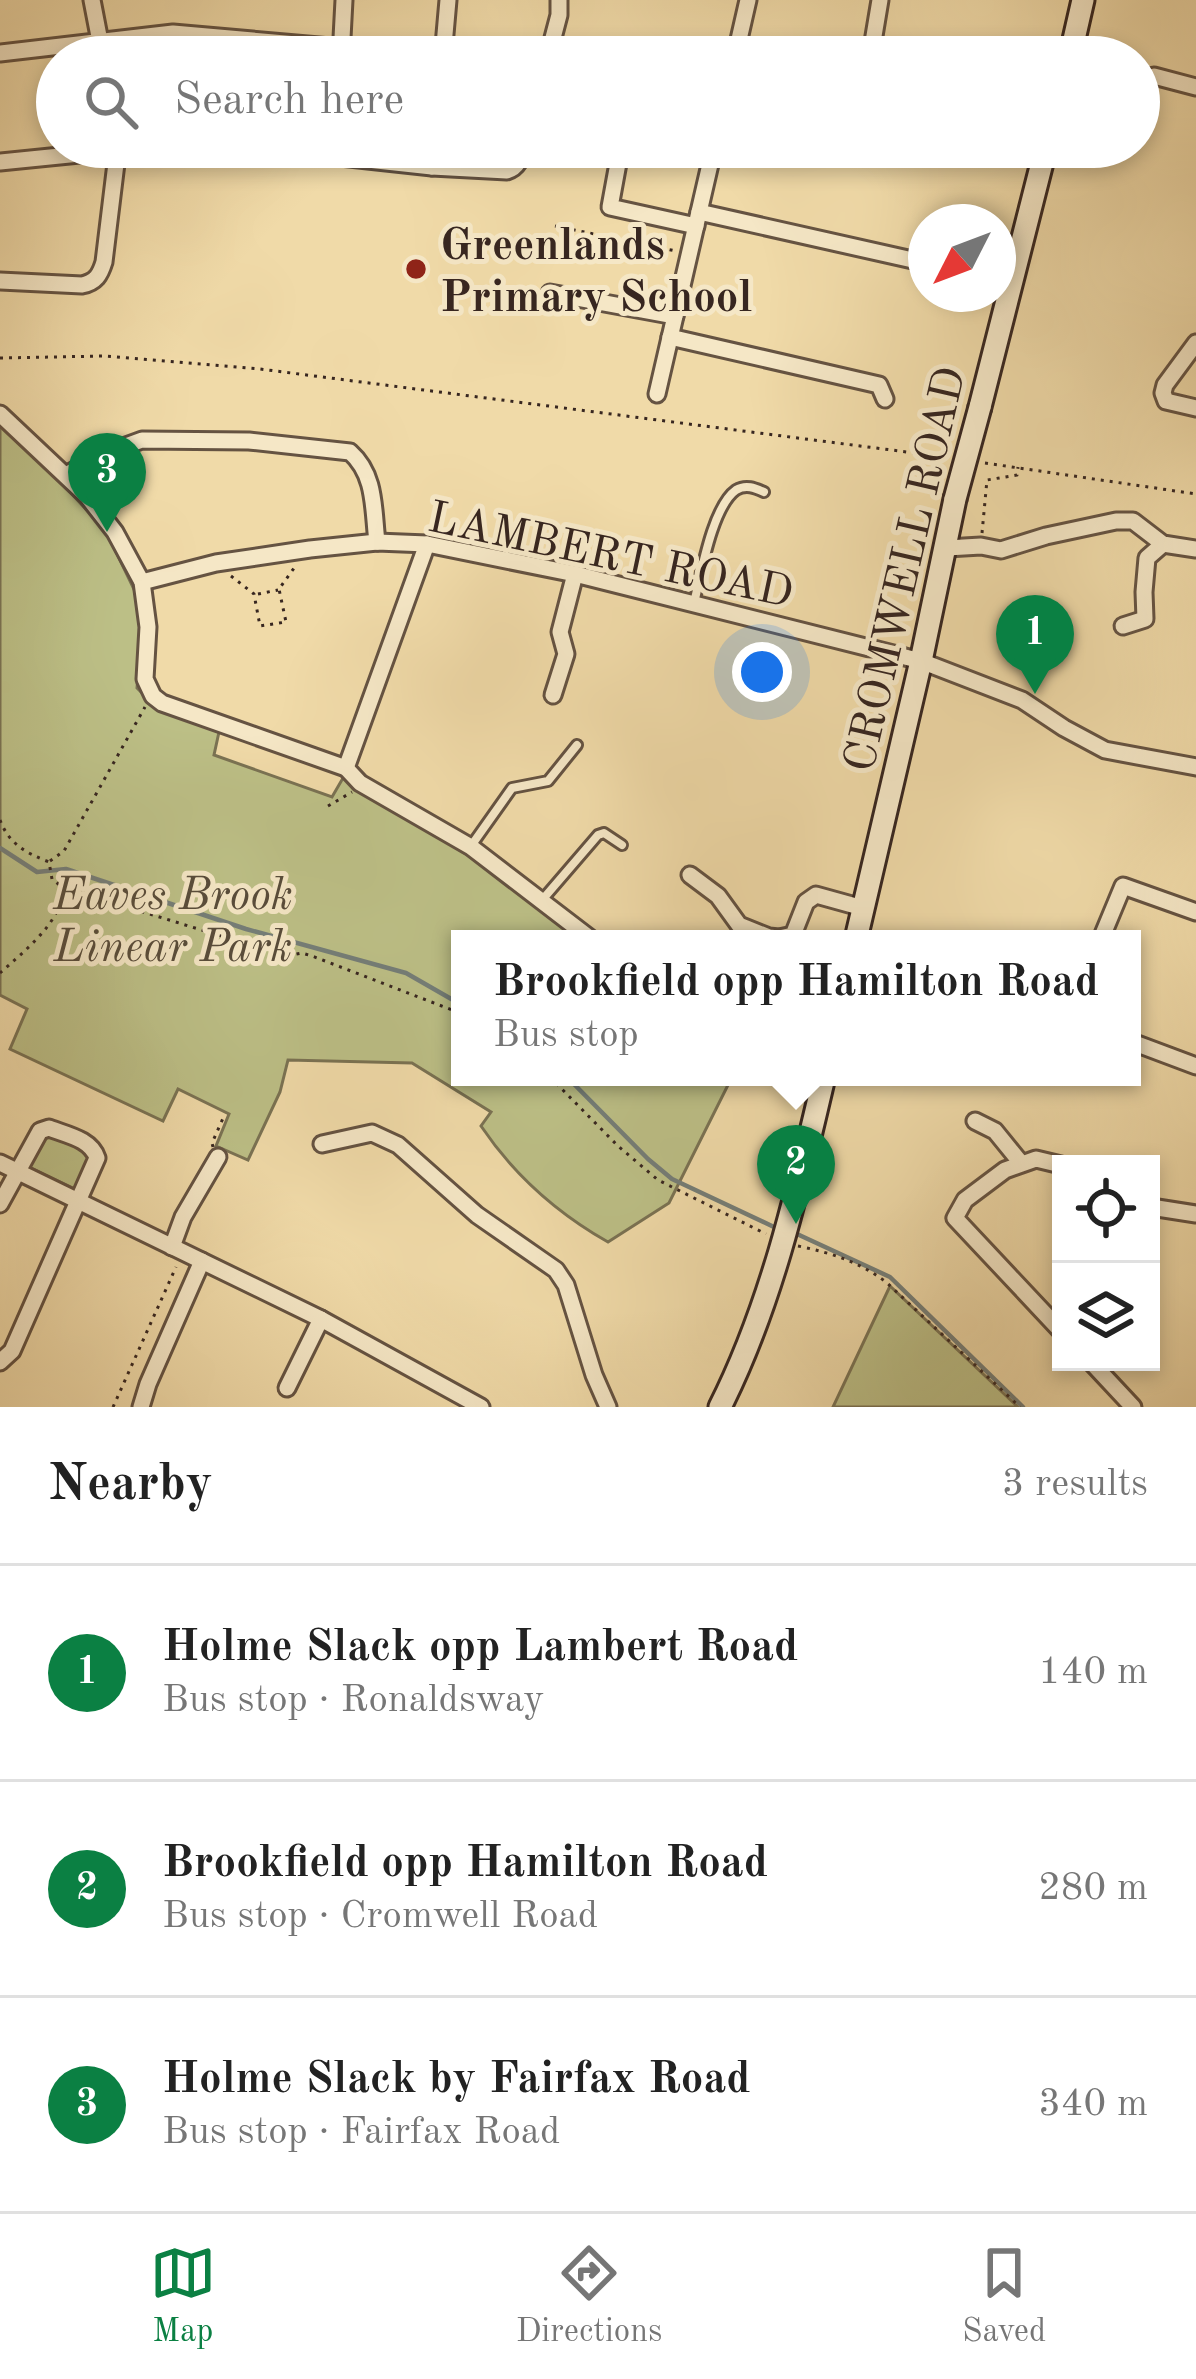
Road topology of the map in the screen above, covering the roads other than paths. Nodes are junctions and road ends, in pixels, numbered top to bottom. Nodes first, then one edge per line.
1 (92, 0) edge
2 (344, 0) edge
3 (448, 0) edge
4 (559, 0) edge
5 (748, 0) edge
6 (880, 0) edge
7 (1083, 0) edge
8 (100, 36) edge
9 (159, 36) edge
10 (200, 36) edge
11 (343, 36) edge
12 (445, 36) edge
13 (554, 36) edge
14 (740, 36) edge
15 (874, 36) edge
16 (1075, 36) edge
17 (36, 51) edge
18 (0, 53) edge
19 (1160, 78) edge
20 (1196, 87) edge
21 (36, 158) edge
22 (0, 162) edge
23 (116, 168) edge
24 (450, 168) edge
25 (515, 168) edge
26 (617, 168) edge
27 (709, 168) edge
28 (1039, 168) edge
29 (697, 219) junction
30 (1016, 243) edge
31 (908, 260) edge
32 (0, 280) edge
33 (550, 293) dead end
34 (998, 312) edge
35 (675, 316) junction
36 (670, 337) junction
37 (1196, 343) edge
38 (657, 394) dead end
39 (885, 399) dead end
40 (1196, 408) edge
41 (0, 414) edge
42 (66, 475) junction
43 (764, 492) dead end
44 (377, 542) junction
45 (428, 544) junction
46 (1163, 544) junction
47 (946, 548) junction
48 (1196, 549) edge
49 (575, 574) junction
50 (142, 582) junction
51 (694, 604) junction
52 (1123, 626) dead end
53 (922, 661) junction
54 (553, 695) dead end
55 (578, 745) dead end
56 (1196, 767) edge
57 (346, 768) junction
58 (622, 845) dead end
59 (471, 847) junction
60 (690, 875) dead end
61 (542, 901) junction
62 (863, 908) junction
63 (1196, 912) edge
64 (579, 930) edge
65 (752, 930) edge
66 (795, 930) edge
67 (858, 930) edge
68 (1105, 930) edge
69 (1141, 1045) edge
70 (1196, 1066) edge
71 (822, 1086) edge
72 (975, 1121) dead end
73 (322, 1144) dead end
74 (218, 1157) road end
75 (0, 1163) edge
76 (1021, 1163) junction
77 (1052, 1163) edge
78 (17, 1171) junction
79 (79, 1203) junction
80 (0, 1204) edge
81 (1160, 1208) edge
82 (1196, 1214) edge
83 (177, 1250) junction
84 (202, 1262) junction
85 (322, 1319) junction
86 (1052, 1320) edge
87 (0, 1362) edge
88 (1099, 1371) edge
89 (287, 1388) dead end
90 (141, 1407) edge
91 (481, 1407) edge
92 (608, 1407) edge
93 (720, 1407) edge
94 (1133, 1407) edge

1 - 8 street
2 - 11 street
3 - 12 street
4 - 13 street
5 - 14 street
6 - 15 street
7 - 16 street
9 - 10 street
17 - 18 street
19 - 20 street
21 - 22 street
23 - 32 street
24 - 25 street
26 - 29 street
27 - 29 street
28 - 30 street, CROMWELL ROAD
29 - 31 street
29 - 35 street
33 - 35 street
34 - 47 street, CROMWELL ROAD, bridge
35 - 36 street
36 - 38 street
36 - 39 street
37 - 40 street
41 - 42 street
42 - 44 street
42 - 50 street
43 - 51 lane
44 - 45 street, LAMBERT ROAD
44 - 50 street, LAMBERT ROAD
45 - 49 street, LAMBERT ROAD
45 - 57 street
46 - 47 street
46 - 48 street
46 - 52 street
47 - 53 street, CROMWELL ROAD
49 - 51 street, LAMBERT ROAD
49 - 54 street
50 - 57 street
51 - 53 street, LAMBERT ROAD
53 - 56 street, LAMBERT ROAD
53 - 62 street, CROMWELL ROAD
55 - 59 lane
57 - 59 street
58 - 61 lane
59 - 61 street
60 - 65 street
61 - 64 street
62 - 66 street
62 - 67 street, CROMWELL ROAD
63 - 68 street
69 - 70 street
71 - 93 street
72 - 76 street
73 - 92 street
74 - 83 street
75 - 78 street
76 - 77 street
76 - 86 street
78 - 79 street
78 - 79 street
78 - 80 street
79 - 83 street
79 - 87 street
81 - 82 street
83 - 84 street
84 - 85 street
84 - 90 street
85 - 89 street
85 - 91 street
88 - 94 street

